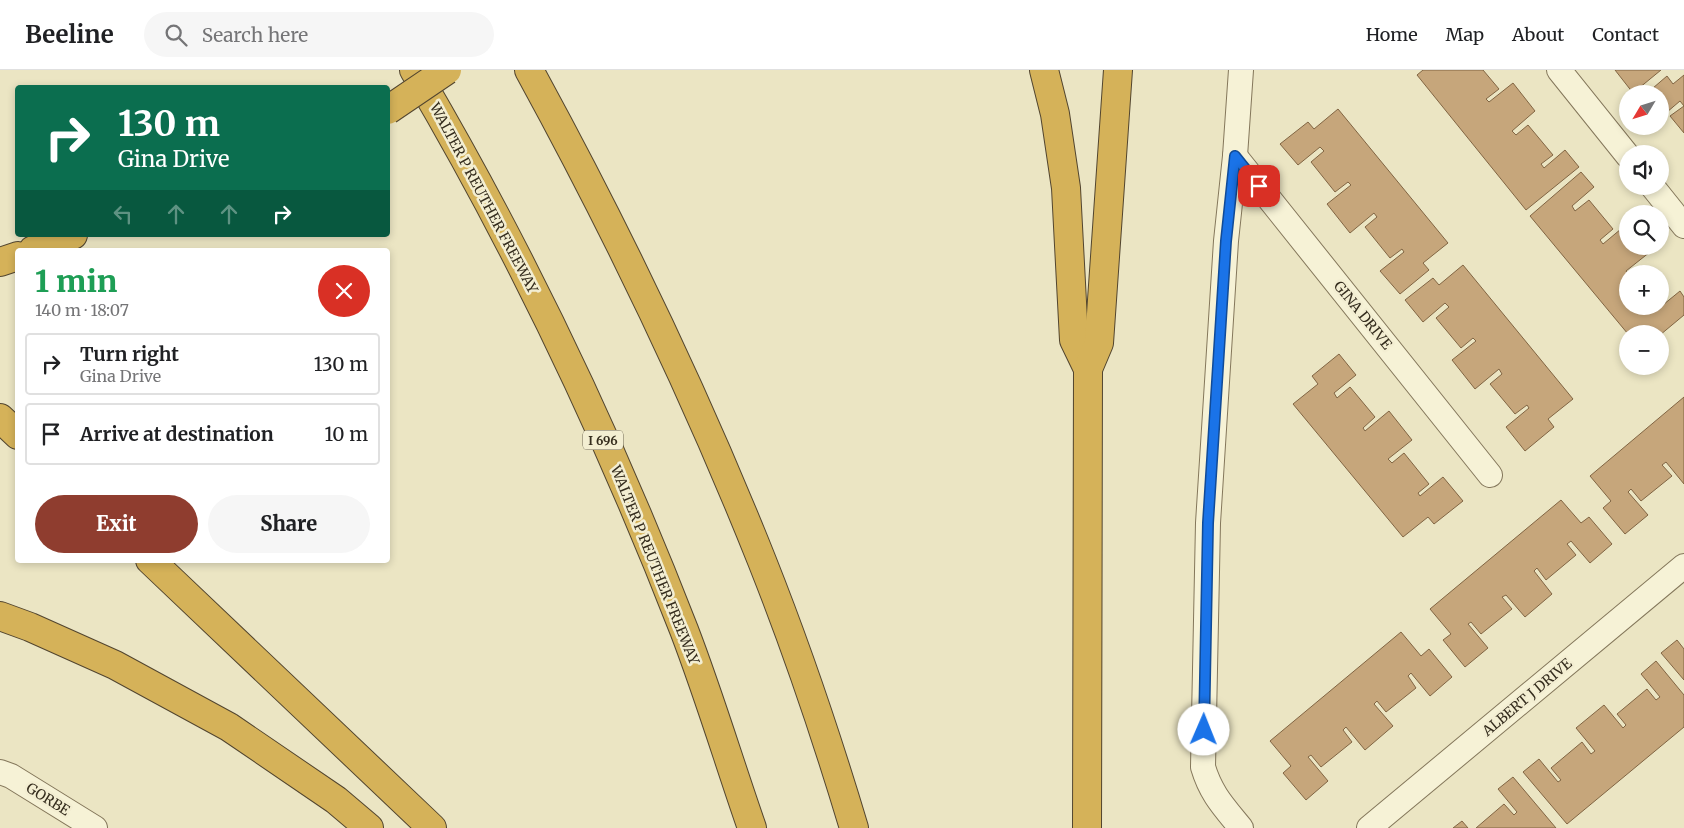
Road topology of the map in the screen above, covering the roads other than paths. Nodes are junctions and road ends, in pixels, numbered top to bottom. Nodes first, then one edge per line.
1 (414, 70) edge
2 (447, 70) edge
3 (529, 70) edge
4 (1044, 70) edge
5 (1118, 70) edge
6 (1241, 70) edge
7 (1559, 70) edge
8 (390, 109) edge
9 (1619, 145) edge
10 (1235, 156) junction
11 (1659, 195) edge
12 (1684, 226) edge
13 (68, 237) edge
14 (38, 248) edge
15 (15, 257) edge
16 (0, 262) edge
17 (1088, 369) junction
18 (0, 418) edge
19 (15, 432) edge
20 (1490, 474) dead end
21 (153, 563) edge
22 (1684, 566) edge
23 (0, 616) edge
24 (4, 780) edge
25 (95, 828) edge
26 (369, 828) edge
27 (432, 828) edge
28 (752, 828) edge
29 (854, 828) edge
30 (1086, 828) edge
31 (1241, 828) edge
32 (1369, 828) edge

1 - 28 highway, WALTER P REUTHER FREEWAY / I 696
2 - 8 highway, bridge
3 - 29 highway
4 - 17 highway
5 - 17 highway
6 - 10 street
7 - 9 street
10 - 20 street, GINA DRIVE
10 - 31 street
11 - 12 street
13 - 14 highway
15 - 16 highway
17 - 30 highway
18 - 19 highway
21 - 27 highway
22 - 32 street, ALBERT J DRIVE
23 - 26 highway
24 - 25 street, GORBE

